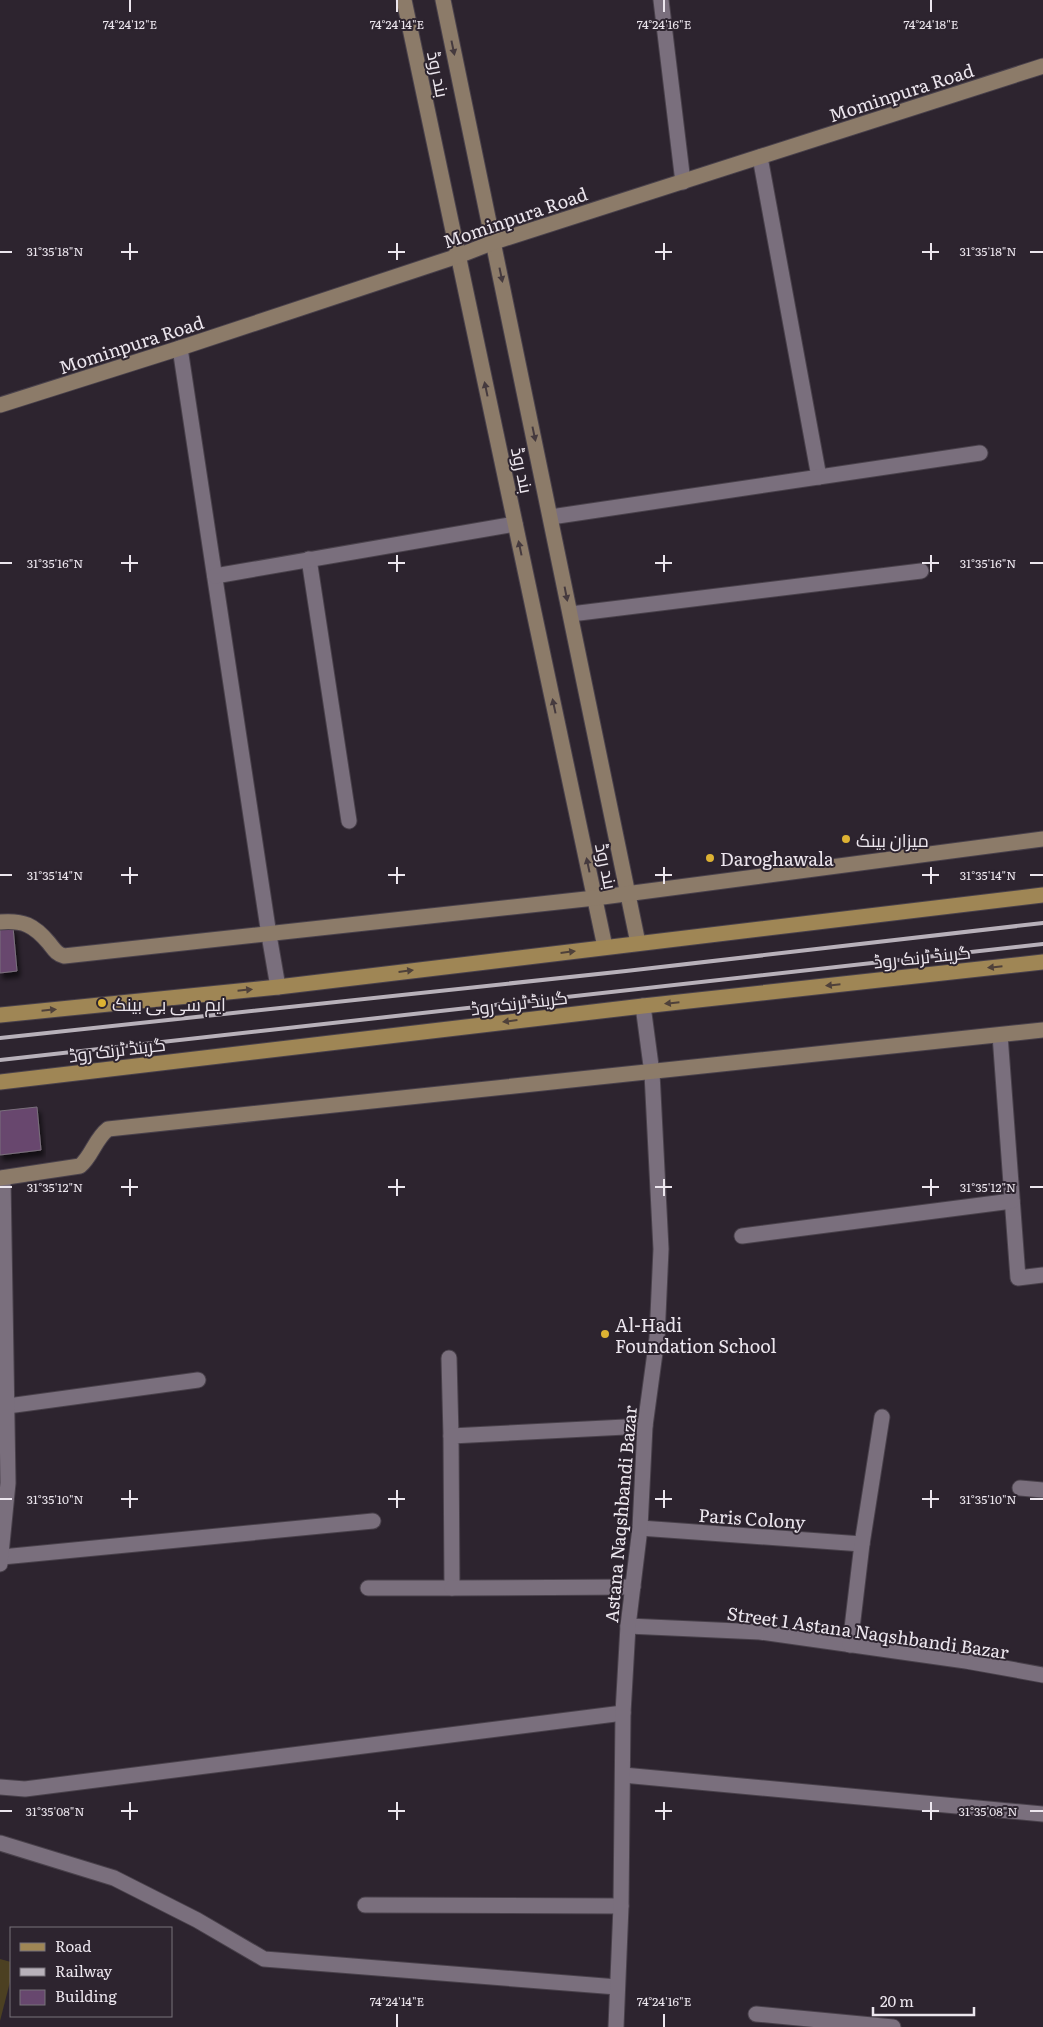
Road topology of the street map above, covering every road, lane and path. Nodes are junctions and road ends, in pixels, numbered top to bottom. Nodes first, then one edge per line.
1 (404, 0) edge
2 (443, 0) edge
3 (661, 0) edge
4 (1043, 66) edge
5 (760, 157) junction
6 (683, 182) junction
7 (494, 242) junction
8 (458, 256) junction
9 (180, 348) junction
10 (0, 405) edge
11 (980, 453) dead end
12 (819, 477) junction
13 (551, 517) junction
14 (515, 524) junction
15 (309, 559) junction
16 (920, 571) dead end
17 (215, 576) junction
18 (571, 614) junction
19 (349, 821) dead end
20 (1043, 839) edge
21 (628, 893) junction
22 (1043, 895) edge
23 (595, 898) junction
24 (0, 922) edge
25 (269, 935) junction
26 (638, 943) junction
27 (605, 947) junction
28 (1043, 962) edge
29 (278, 987) junction
30 (643, 1006) junction
31 (0, 1015) edge
32 (1043, 1030) edge
33 (1000, 1035) junction
34 (652, 1072) junction
35 (0, 1082) edge
36 (2, 1178) edge
37 (1012, 1201) junction
38 (742, 1236) dead end
39 (1043, 1275) edge
40 (450, 1358) dead end
41 (198, 1380) dead end
42 (3, 1407) edge
43 (882, 1417) dead end
44 (645, 1426) junction
45 (451, 1436) junction
46 (1020, 1488) dead end
47 (1043, 1490) edge
48 (373, 1521) dead end
49 (640, 1528) junction
50 (862, 1544) junction
51 (1, 1561) edge
52 (633, 1587) junction
53 (368, 1588) dead end
54 (452, 1588) junction
55 (628, 1626) junction
56 (850, 1645) junction
57 (1043, 1675) edge
58 (622, 1713) junction
59 (623, 1775) junction
60 (0, 1787) edge
61 (1043, 1814) edge
62 (0, 1843) edge
63 (365, 1905) dead end
64 (621, 1906) junction
65 (617, 1987) junction
66 (756, 2014) dead end
67 (616, 2027) edge
68 (893, 2027) edge

1 - 8 street, بند روڈ
2 -> 7 street, بند روڈ
3 - 6 street
4 - 5 street, Mominpura Road
5 - 6 street, Mominpura Road
5 - 12 street
6 - 7 street, Mominpura Road
7 - 8 street, Mominpura Road
7 -> 13 street, بند روڈ
8 - 9 street, Mominpura Road
14 -> 8 street, بند روڈ
9 - 10 street, Mominpura Road
9 - 17 street
11 - 12 street
12 - 13 street
13 -> 18 street, بند روڈ
14 - 15 street
23 -> 14 street, بند روڈ
15 - 17 street
15 - 19 street
16 - 18 street
17 - 25 street
18 - 21 street, بند روڈ
20 - 21 street
21 - 23 street
21 - 26 street, بند روڈ
22 - 26 main road
23 - 25 street
23 - 27 street, بند روڈ
24 - 25 street
25 - 29 street
26 - 27 main road
29 -> 27 main road
28 -> 30 main road, گرینڈ ٹرنک روڈ
31 -> 29 main road
30 - 34 street, Astana Naqshbandi Bazar
30 -> 35 main road, گرینڈ ٹرنک روڈ
32 - 33 street
33 - 34 street
33 - 37 street
34 - 36 street
34 - 44 street, Astana Naqshbandi Bazar
36 - 42 street
37 - 38 street
37 - 39 street
40 - 45 street
41 - 42 street
42 - 51 street
43 - 50 street
44 - 45 street
44 - 49 street, Astana Naqshbandi Bazar
45 - 54 street
46 - 47 street
48 - 51 street
49 - 50 street, Paris Colony
49 - 52 street, Astana Naqshbandi Bazar
50 - 56 street
52 - 54 street
52 - 55 street, Astana Naqshbandi Bazar
53 - 54 street
55 - 56 street, Street 1 Astana Naqshbandi Bazar
55 - 58 street, Astana Naqshbandi Bazar
56 - 57 street, Street 1 Astana Naqshbandi Bazar
58 - 59 street, Astana Naqshbandi Bazar
58 - 60 street
59 - 61 street
59 - 64 street, Astana Naqshbandi Bazar
62 - 65 street
63 - 64 street
64 - 65 street, Astana Naqshbandi Bazar
65 - 67 street, Astana Naqshbandi Bazar
66 - 68 street

